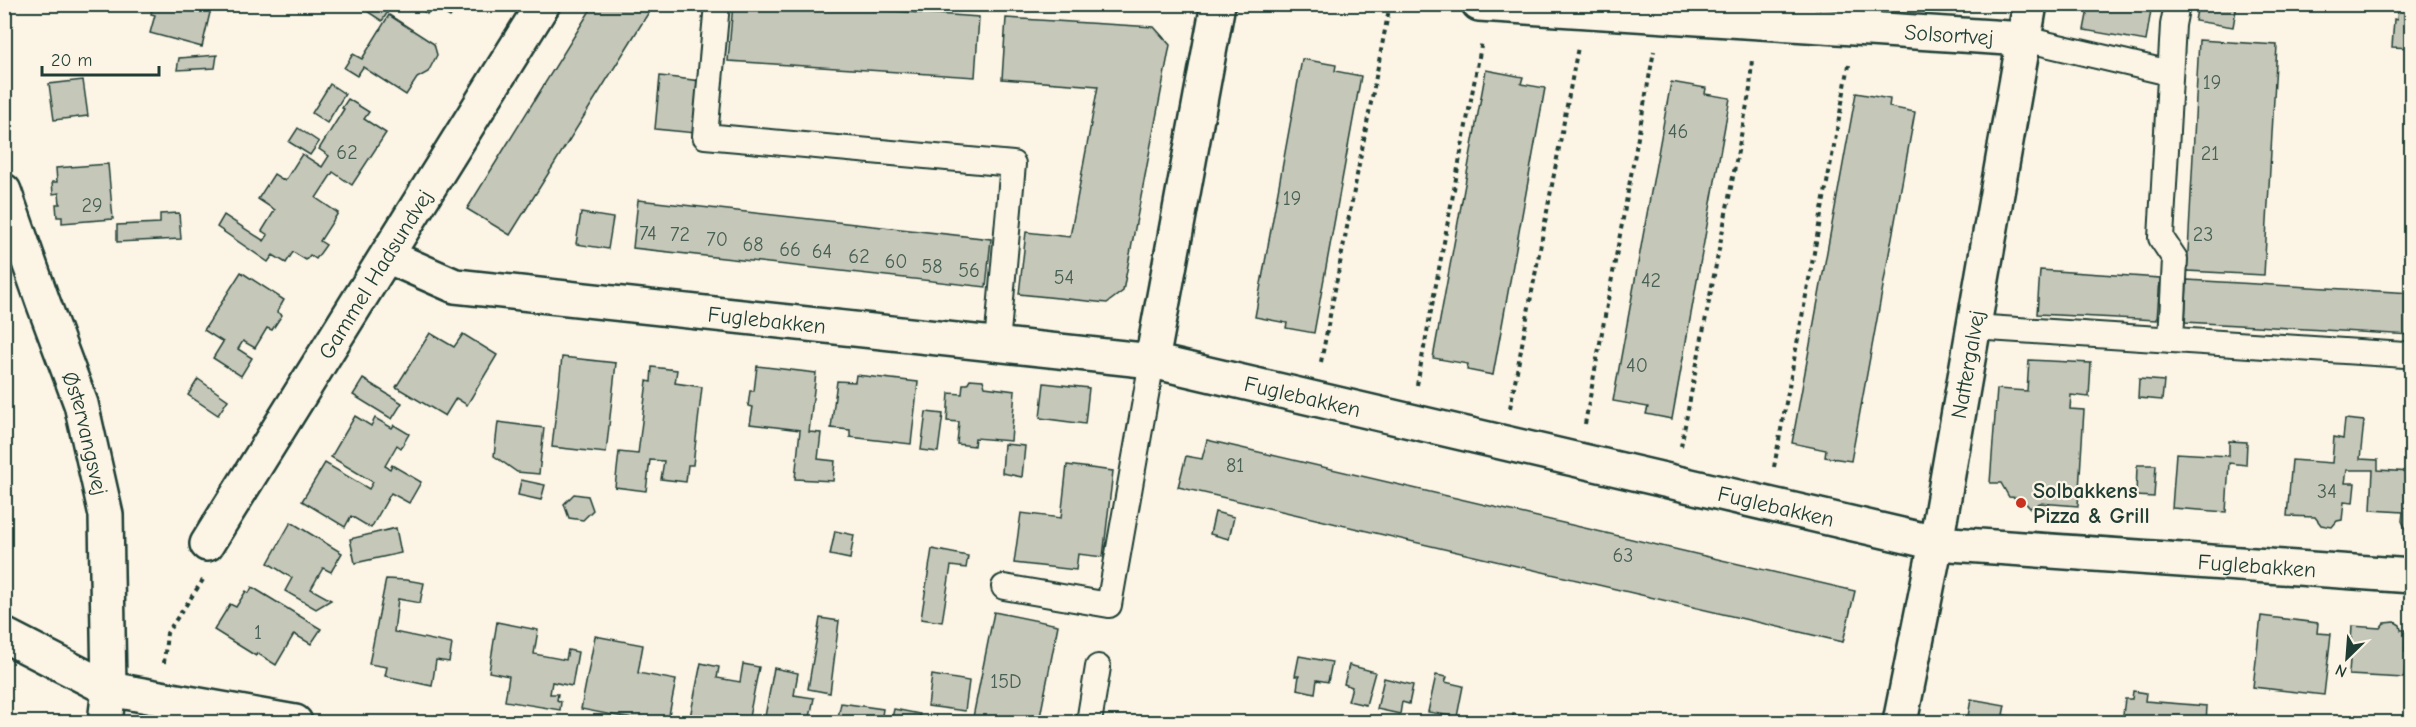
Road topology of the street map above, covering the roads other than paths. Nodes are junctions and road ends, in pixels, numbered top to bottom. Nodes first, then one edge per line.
1 (543, 4) edge
2 (717, 4) edge
3 (1218, 4) edge
4 (1479, 4) edge
5 (2030, 4) edge
6 (2177, 4) edge
7 (1488, 5) edge
8 (2024, 39) junction
9 (2170, 73) junction
10 (4, 191) edge
11 (387, 256) junction
12 (1973, 327) junction
13 (2171, 340) junction
14 (997, 344) junction
15 (2412, 352) edge
16 (1152, 361) junction
17 (1936, 543) junction
18 (207, 544) road end
19 (2412, 576) edge
20 (1004, 587) dead end
21 (4, 635) edge
22 (1098, 667) dead end
23 (109, 689) junction
24 (105, 723) edge
25 (296, 723) edge
26 (1089, 723) edge
27 (1900, 723) edge

1 - 11 street, Gammel Hadsundvej
2 - 14 lane
3 - 16 street
4 - 7 street, Solsortvej
5 - 8 street, Nattergalvej
6 - 9 lane
7 - 8 street, Solsortvej
8 - 9 lane
8 - 12 street, Nattergalvej
9 - 13 lane
10 - 23 street, Østervangsvej
11 - 14 street, Fuglebakken
11 - 18 street, Gammel Hadsundvej
12 - 13 lane
12 - 17 street, Nattergalvej
13 - 15 lane
14 - 16 street, Fuglebakken
16 - 17 street, Fuglebakken
16 - 20 lane
17 - 19 street, Fuglebakken
17 - 27 street, Nattergalvej
21 - 23 street
22 - 26 lane
23 - 24 street, Østervangsvej
23 - 25 street

